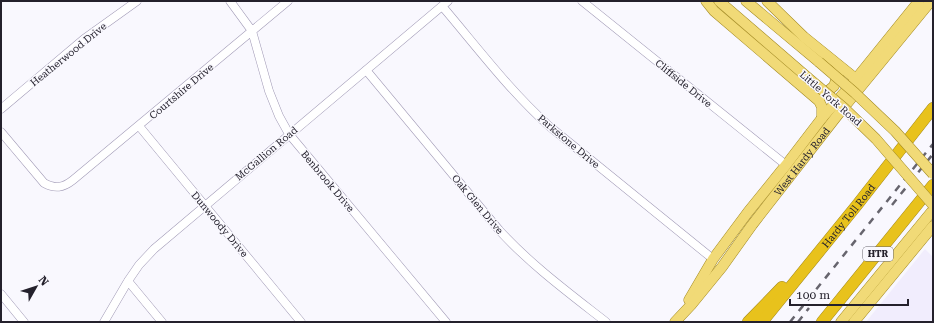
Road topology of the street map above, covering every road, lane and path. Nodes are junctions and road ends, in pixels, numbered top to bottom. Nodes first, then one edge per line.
1 (137, 1) edge
2 (230, 1) edge
3 (288, 1) edge
4 (582, 1) edge
5 (706, 1) edge
6 (719, 1) edge
7 (746, 1) edge
8 (767, 1) edge
9 (920, 1) edge
10 (931, 1) edge
11 (445, 3) edge
12 (252, 31) junction
13 (831, 59) junction
14 (366, 70) junction
15 (856, 79) junction
16 (855, 93) junction
17 (812, 95) junction
18 (844, 108) junction
19 (933, 108) edge
20 (1, 109) edge
21 (822, 118) junction
22 (139, 126) junction
23 (1, 132) edge
24 (289, 134) junction
25 (786, 165) junction
26 (933, 174) edge
27 (933, 185) edge
28 (933, 205) edge
29 (204, 206) junction
30 (933, 210) edge
31 (931, 230) edge
32 (831, 237) junction
33 (713, 260) junction
34 (128, 281) junction
35 (1, 294) edge
36 (676, 320) edge
37 (24, 322) edge
38 (104, 322) edge
39 (162, 322) edge
40 (301, 322) edge
41 (446, 322) edge
42 (606, 322) edge
43 (748, 322) edge
44 (762, 322) edge
45 (822, 322) edge
46 (841, 322) edge
47 (854, 322) edge

1 - 20 street, Heatherwood Drive
2 - 12 street, Benbrook Drive
3 - 12 street, Courtshire Drive
4 - 25 street, Cliffside Drive
5 - 17 main road
6 - 18 main road, Little York Road, bridge
7 - 16 main road, Little York Road, bridge
8 - 13 main road
9 - 15 main road
10 - 16 main road, West Hardy Road
11 - 14 street, McGallion Road
11 - 33 street, Parkstone Drive
12 - 22 street, Courtshire Drive
12 - 24 street, Benbrook Drive
13 - 15 main road
13 - 17 main road
14 - 24 street, McGallion Road
14 - 42 street, Oak Glen Drive
15 - 21 main road
16 - 18 main road, West Hardy Road
16 - 26 main road, Little York Road, bridge
17 - 21 main road
18 - 28 main road, Little York Road, bridge
18 - 36 main road, West Hardy Road
19 - 32 highway, Hardy Toll Road
21 - 25 main road
22 - 23 street, Courtshire Drive
22 - 29 street, Dunwoody Drive
24 - 29 street, McGallion Road
24 - 41 street, Benbrook Drive
25 - 33 main road
27 - 45 highway, HTR
29 - 34 street, McGallion Road
29 - 40 street, Dunwoody Drive
30 - 46 main road
31 - 47 main road
32 - 43 highway
32 - 44 highway, Hardy Toll Road
33 - 36 main road
34 - 38 street, McGallion Road
34 - 39 street
35 - 37 street

